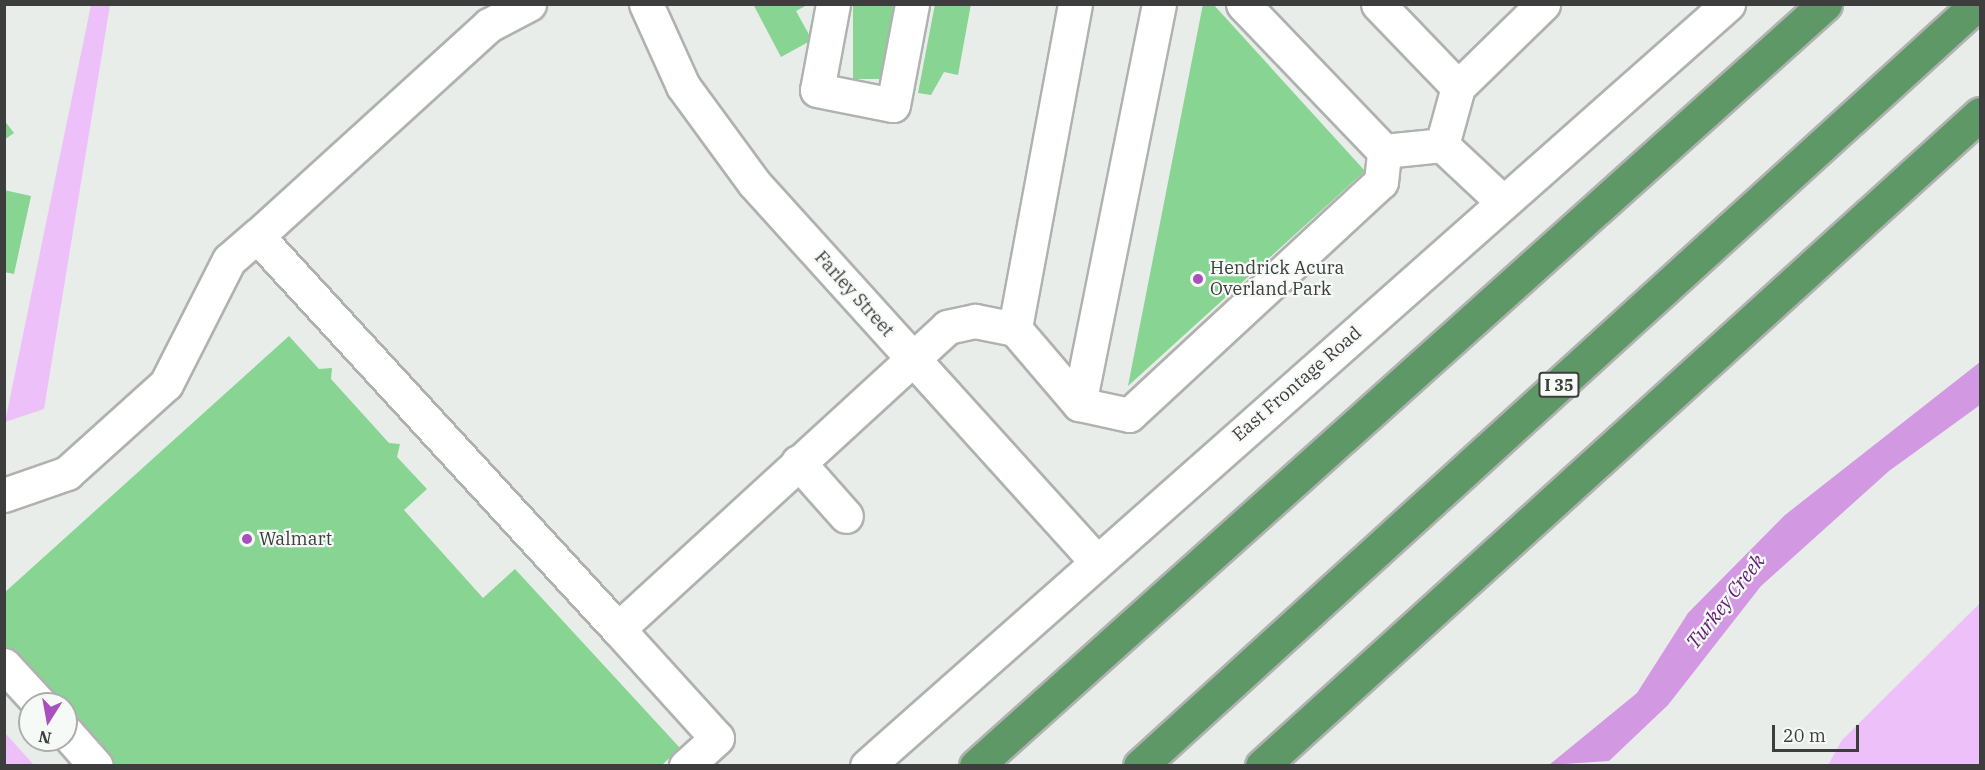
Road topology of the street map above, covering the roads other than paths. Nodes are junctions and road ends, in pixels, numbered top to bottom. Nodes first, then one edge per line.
1 (529, 4) edge
2 (646, 4) edge
3 (833, 4) edge
4 (912, 4) edge
5 (1075, 4) edge
6 (1159, 4) edge
7 (1243, 4) edge
8 (1378, 4) edge
9 (1543, 4) edge
10 (1728, 4) edge
11 (1825, 4) edge
12 (1977, 4) edge
13 (1458, 87) junction
14 (1980, 114) edge
15 (1442, 145) junction
16 (1384, 151) junction
17 (1503, 202) junction
18 (257, 236) junction
19 (1015, 329) junction
20 (912, 358) junction
21 (1079, 404) junction
22 (798, 462) junction
23 (4, 495) edge
24 (846, 516) dead end
25 (1096, 561) junction
26 (618, 629) junction
27 (4, 665) edge
28 (29, 692) edge
29 (78, 745) edge
30 (96, 765) edge
31 (686, 765) edge
32 (867, 765) edge
33 (976, 765) edge
34 (1140, 765) edge
35 (1262, 765) edge

1 - 18 street
2 - 20 street, Farley Street
3 - 4 street
5 - 19 street
6 - 21 street
7 - 16 street
8 - 13 street
9 - 13 street
10 - 17 street, East Frontage Road
11 - 33 highway
12 - 34 highway, I 35
13 - 15 street
14 - 35 highway
15 - 16 street
15 - 17 street
16 - 21 street
17 - 25 street, East Frontage Road
18 - 23 street
18 - 26 street
19 - 20 street
19 - 21 street
20 - 22 street
20 - 25 street, Farley Street
22 - 24 street
22 - 26 street
25 - 32 street, East Frontage Road
26 - 31 street
27 - 28 street
29 - 30 street

